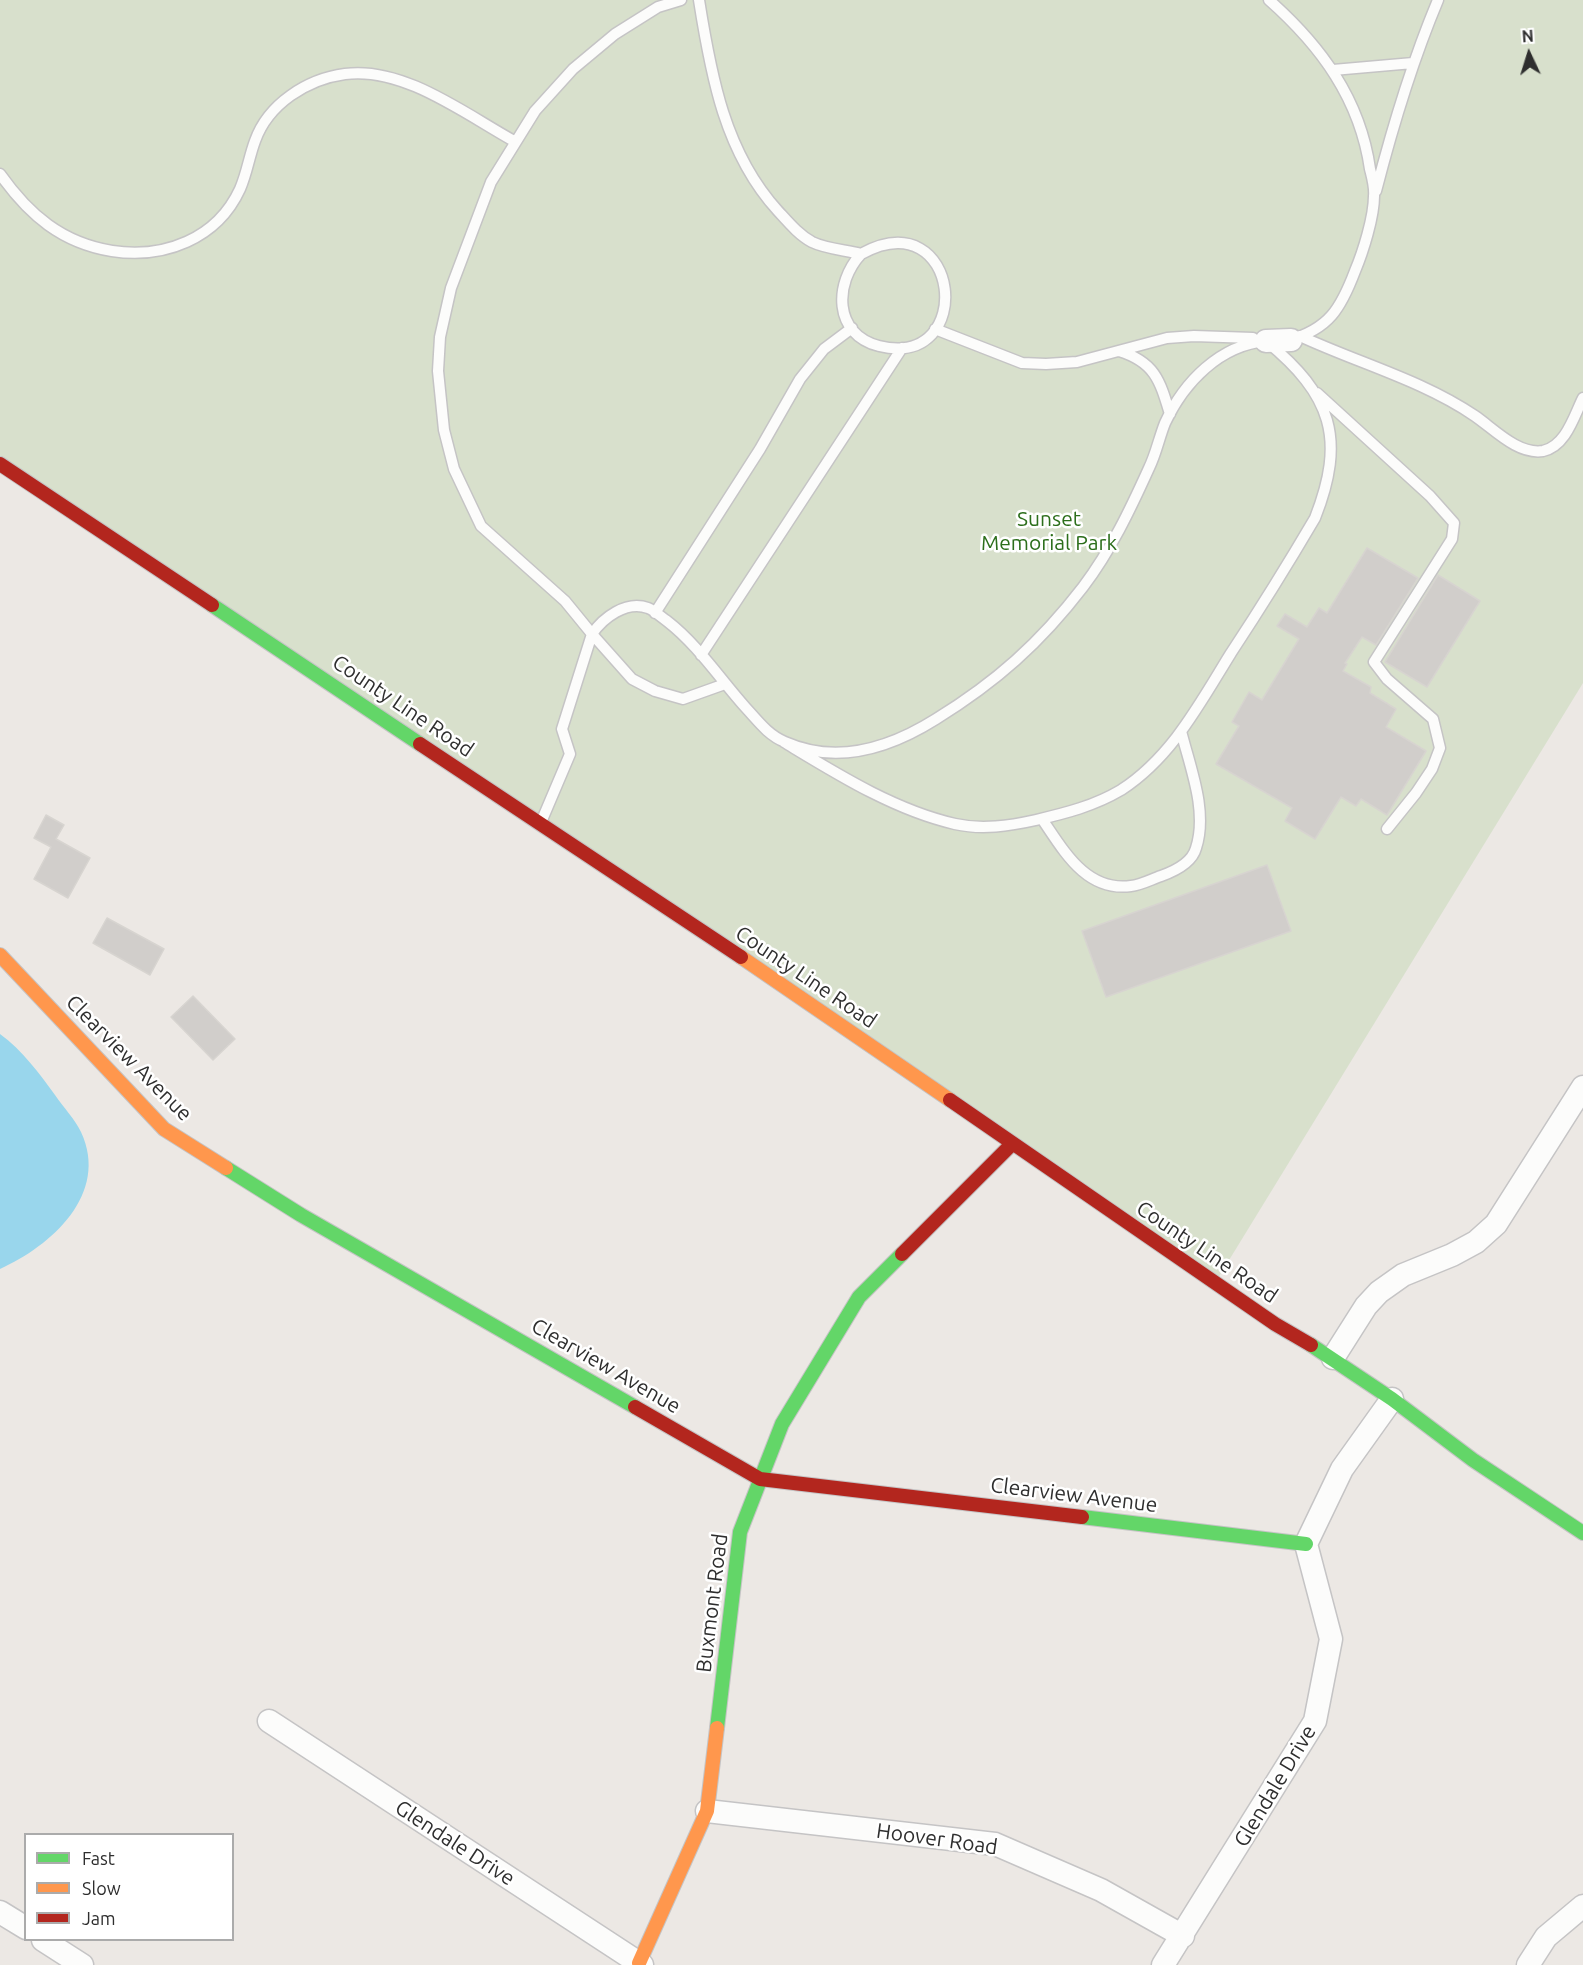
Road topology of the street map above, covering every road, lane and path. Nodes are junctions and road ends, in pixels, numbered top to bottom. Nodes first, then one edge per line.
1 (681, 0) edge
2 (699, 0) edge
3 (1269, 0) edge
4 (1438, 0) edge
5 (1413, 63) junction
6 (1333, 70) junction
7 (514, 141) junction
8 (0, 174) edge
9 (1374, 196) junction
10 (861, 254) junction
11 (852, 328) junction
12 (935, 329) junction
13 (1295, 338) junction
14 (1266, 341) junction
15 (902, 348) junction
16 (1119, 351) junction
17 (1313, 389) junction
18 (1583, 398) edge
19 (1170, 414) junction
20 (0, 464) edge
21 (655, 613) junction
22 (592, 634) junction
23 (701, 656) junction
24 (725, 684) junction
25 (1181, 731) junction
26 (784, 742) junction
27 (1042, 819) junction
28 (540, 823) junction
29 (1387, 829) dead end
30 (0, 955) edge
31 (1583, 1087) edge
32 (1012, 1144) junction
33 (1333, 1358) junction
34 (1392, 1399) junction
35 (760, 1479) junction
36 (1583, 1533) edge
37 (1306, 1544) junction
38 (269, 1721) dead end
39 (707, 1811) junction
40 (1583, 1906) edge
41 (0, 1912) edge
42 (24, 1927) edge
43 (1183, 1936) junction
44 (45, 1941) edge
45 (640, 1964) edge
46 (82, 1965) edge
47 (1163, 1965) edge
48 (1528, 1965) edge

1 - 7 lane
2 - 10 lane
3 - 6 lane
4 - 5 lane
5 - 6 lane
5 - 9 lane
6 - 9 lane
7 - 8 lane
7 - 22 lane
9 - 13 lane
10 - 11 lane
10 - 12 lane
11 - 15 lane
11 - 21 lane
12 - 15 lane
12 - 16 lane
13 - 14 street
13 - 16 lane
13 - 18 lane
14 - 17 lane
14 - 19 lane
15 - 23 lane
16 - 19 lane
17 - 25 lane
17 - 29 lane
19 - 26 lane
20 - 28 street, County Line Road
21 - 22 lane
21 - 23 lane
22 - 24 lane
22 - 28 lane
23 - 24 lane
24 - 26 lane
25 - 27 lane
25 - 27 lane
26 - 27 lane
28 - 32 street, County Line Road
30 - 35 street, Clearview Avenue
31 - 33 street
32 - 33 street, County Line Road
32 - 35 street, Buxmont Road
33 - 34 street, County Line Road
34 - 36 street, County Line Road
34 - 37 street
35 - 37 street, Clearview Avenue
35 - 39 street, Buxmont Road
37 - 43 street, Glendale Drive
38 - 45 street, Glendale Drive
39 - 43 street, Hoover Road
39 - 45 street, Buxmont Road
40 - 48 street
41 - 42 street
43 - 47 street, Glendale Drive
44 - 46 street

